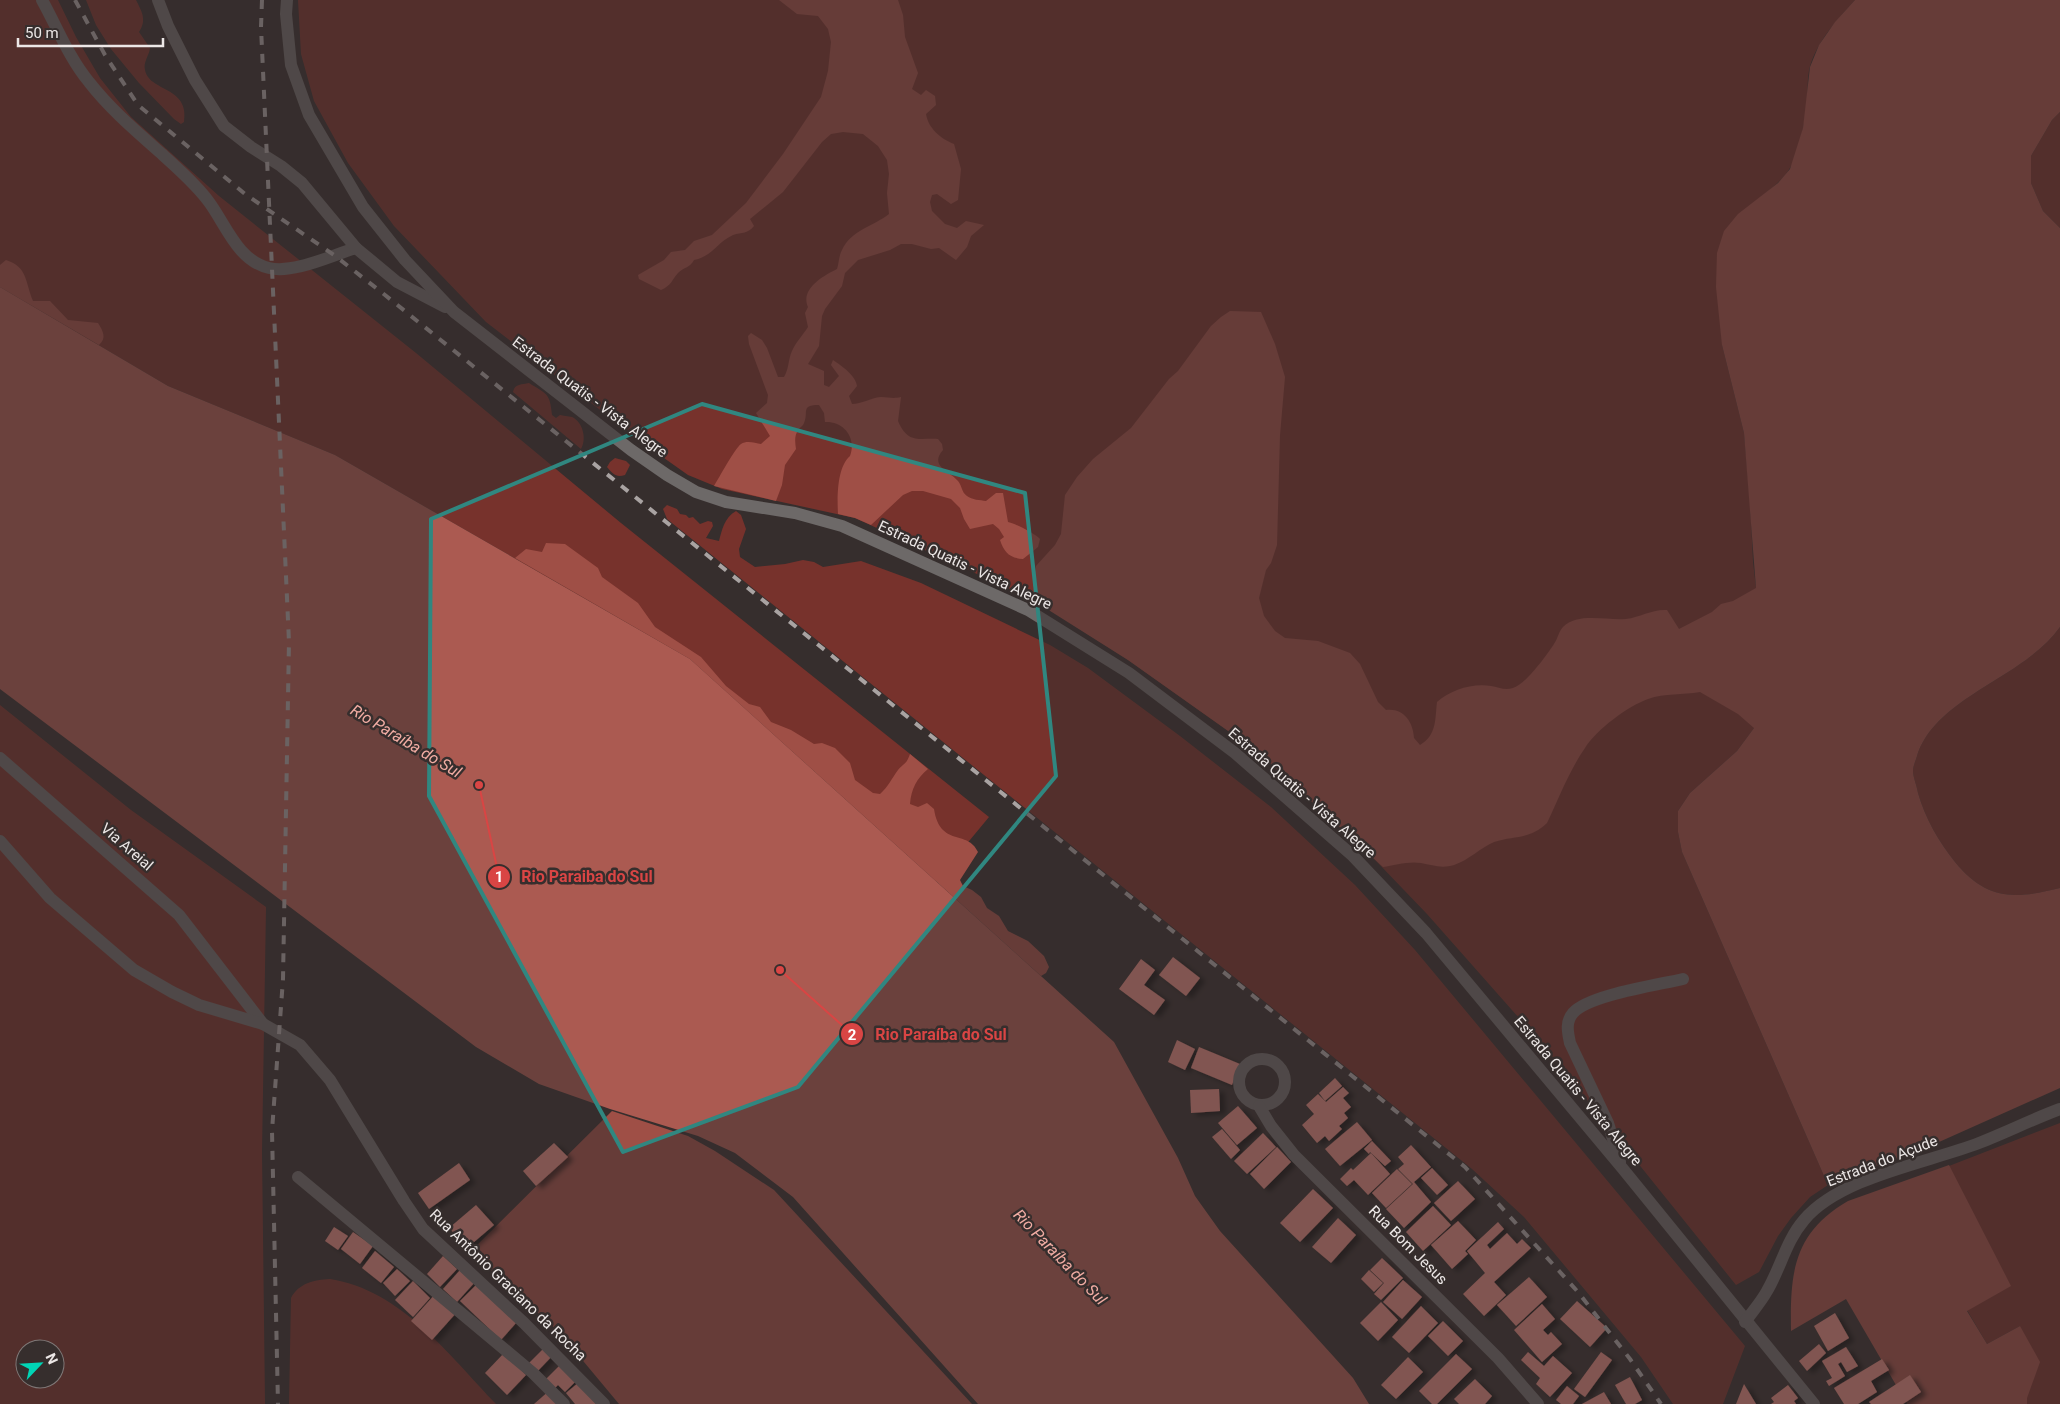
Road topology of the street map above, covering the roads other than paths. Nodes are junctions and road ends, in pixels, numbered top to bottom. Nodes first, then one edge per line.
1 (42, 0) edge
2 (158, 0) edge
3 (287, 0) edge
4 (356, 248) junction
5 (454, 312) junction
6 (0, 758) edge
7 (0, 840) edge
8 (1683, 979) dead end
9 (263, 1024) junction
10 (1259, 1106) dead end
11 (2060, 1109) edge
12 (1623, 1169) junction
13 (298, 1177) dead end
14 (1745, 1322) junction
15 (564, 1404) edge
16 (604, 1404) edge
17 (1538, 1404) edge
18 (1814, 1404) edge

1 - 4 street
2 - 4 street
3 - 5 street, Estrada Quatis - Vista Alegre
4 - 5 street
5 - 12 street, Estrada Quatis - Vista Alegre
6 - 9 street, Via Areial
7 - 9 street, Rua Antônio Graciano da Rocha
8 - 12 street
9 - 16 street, Rua Antônio Graciano da Rocha
10 - 17 street, Rua Bom Jesus
11 - 14 street, Estrada do Açude
12 - 14 street, Estrada Quatis - Vista Alegre
13 - 15 street
14 - 18 street, Estrada Quatis - Vista Alegre

